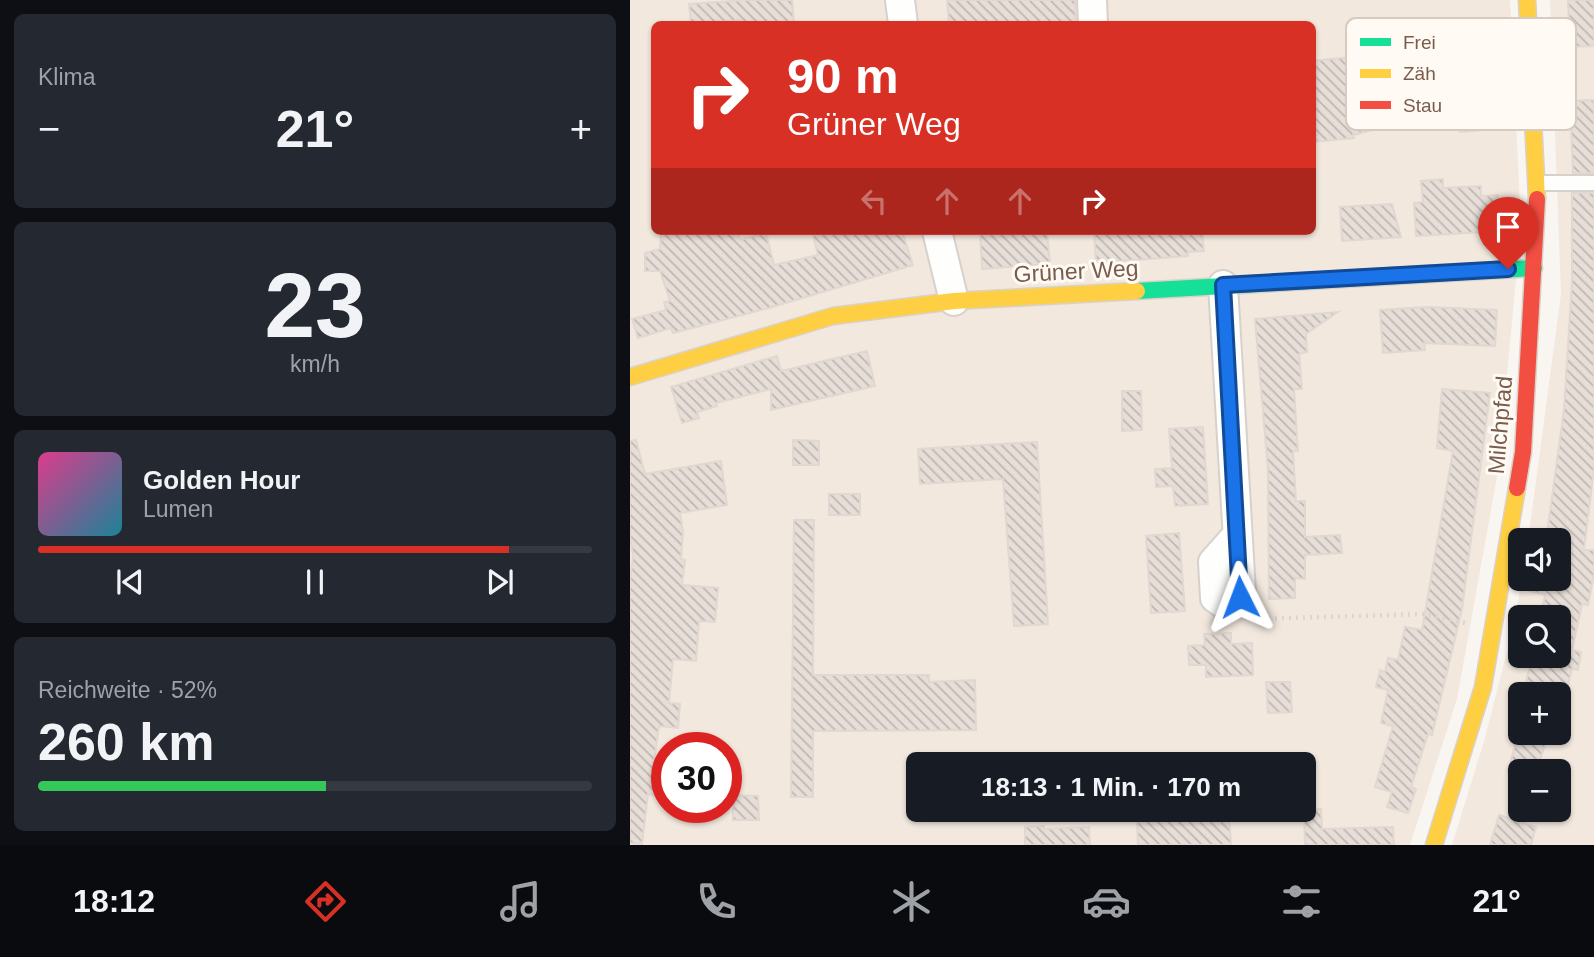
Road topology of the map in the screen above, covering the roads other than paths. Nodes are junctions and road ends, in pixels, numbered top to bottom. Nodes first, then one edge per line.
1 (900, 0) edge
2 (1092, 0) edge
3 (1527, 0) edge
4 (1528, 18) edge
5 (902, 21) edge
6 (1093, 21) edge
7 (1534, 130) edge
8 (1537, 183) junction
9 (1594, 183) edge
10 (938, 235) edge
11 (1534, 268) junction
12 (1223, 285) junction
13 (954, 301) junction
14 (630, 377) edge
15 (1240, 597) road end
16 (1434, 845) edge

1 - 5 street
2 - 6 street
3 - 4 street, Milchpfad
7 - 8 street, Milchpfad
8 - 9 lane
8 - 11 street, Milchpfad
10 - 13 street
11 - 12 street, Grüner Weg
11 - 16 street, Milchpfad
12 - 13 street, Grüner Weg
12 - 15 street
13 - 14 street, Grüner Weg

